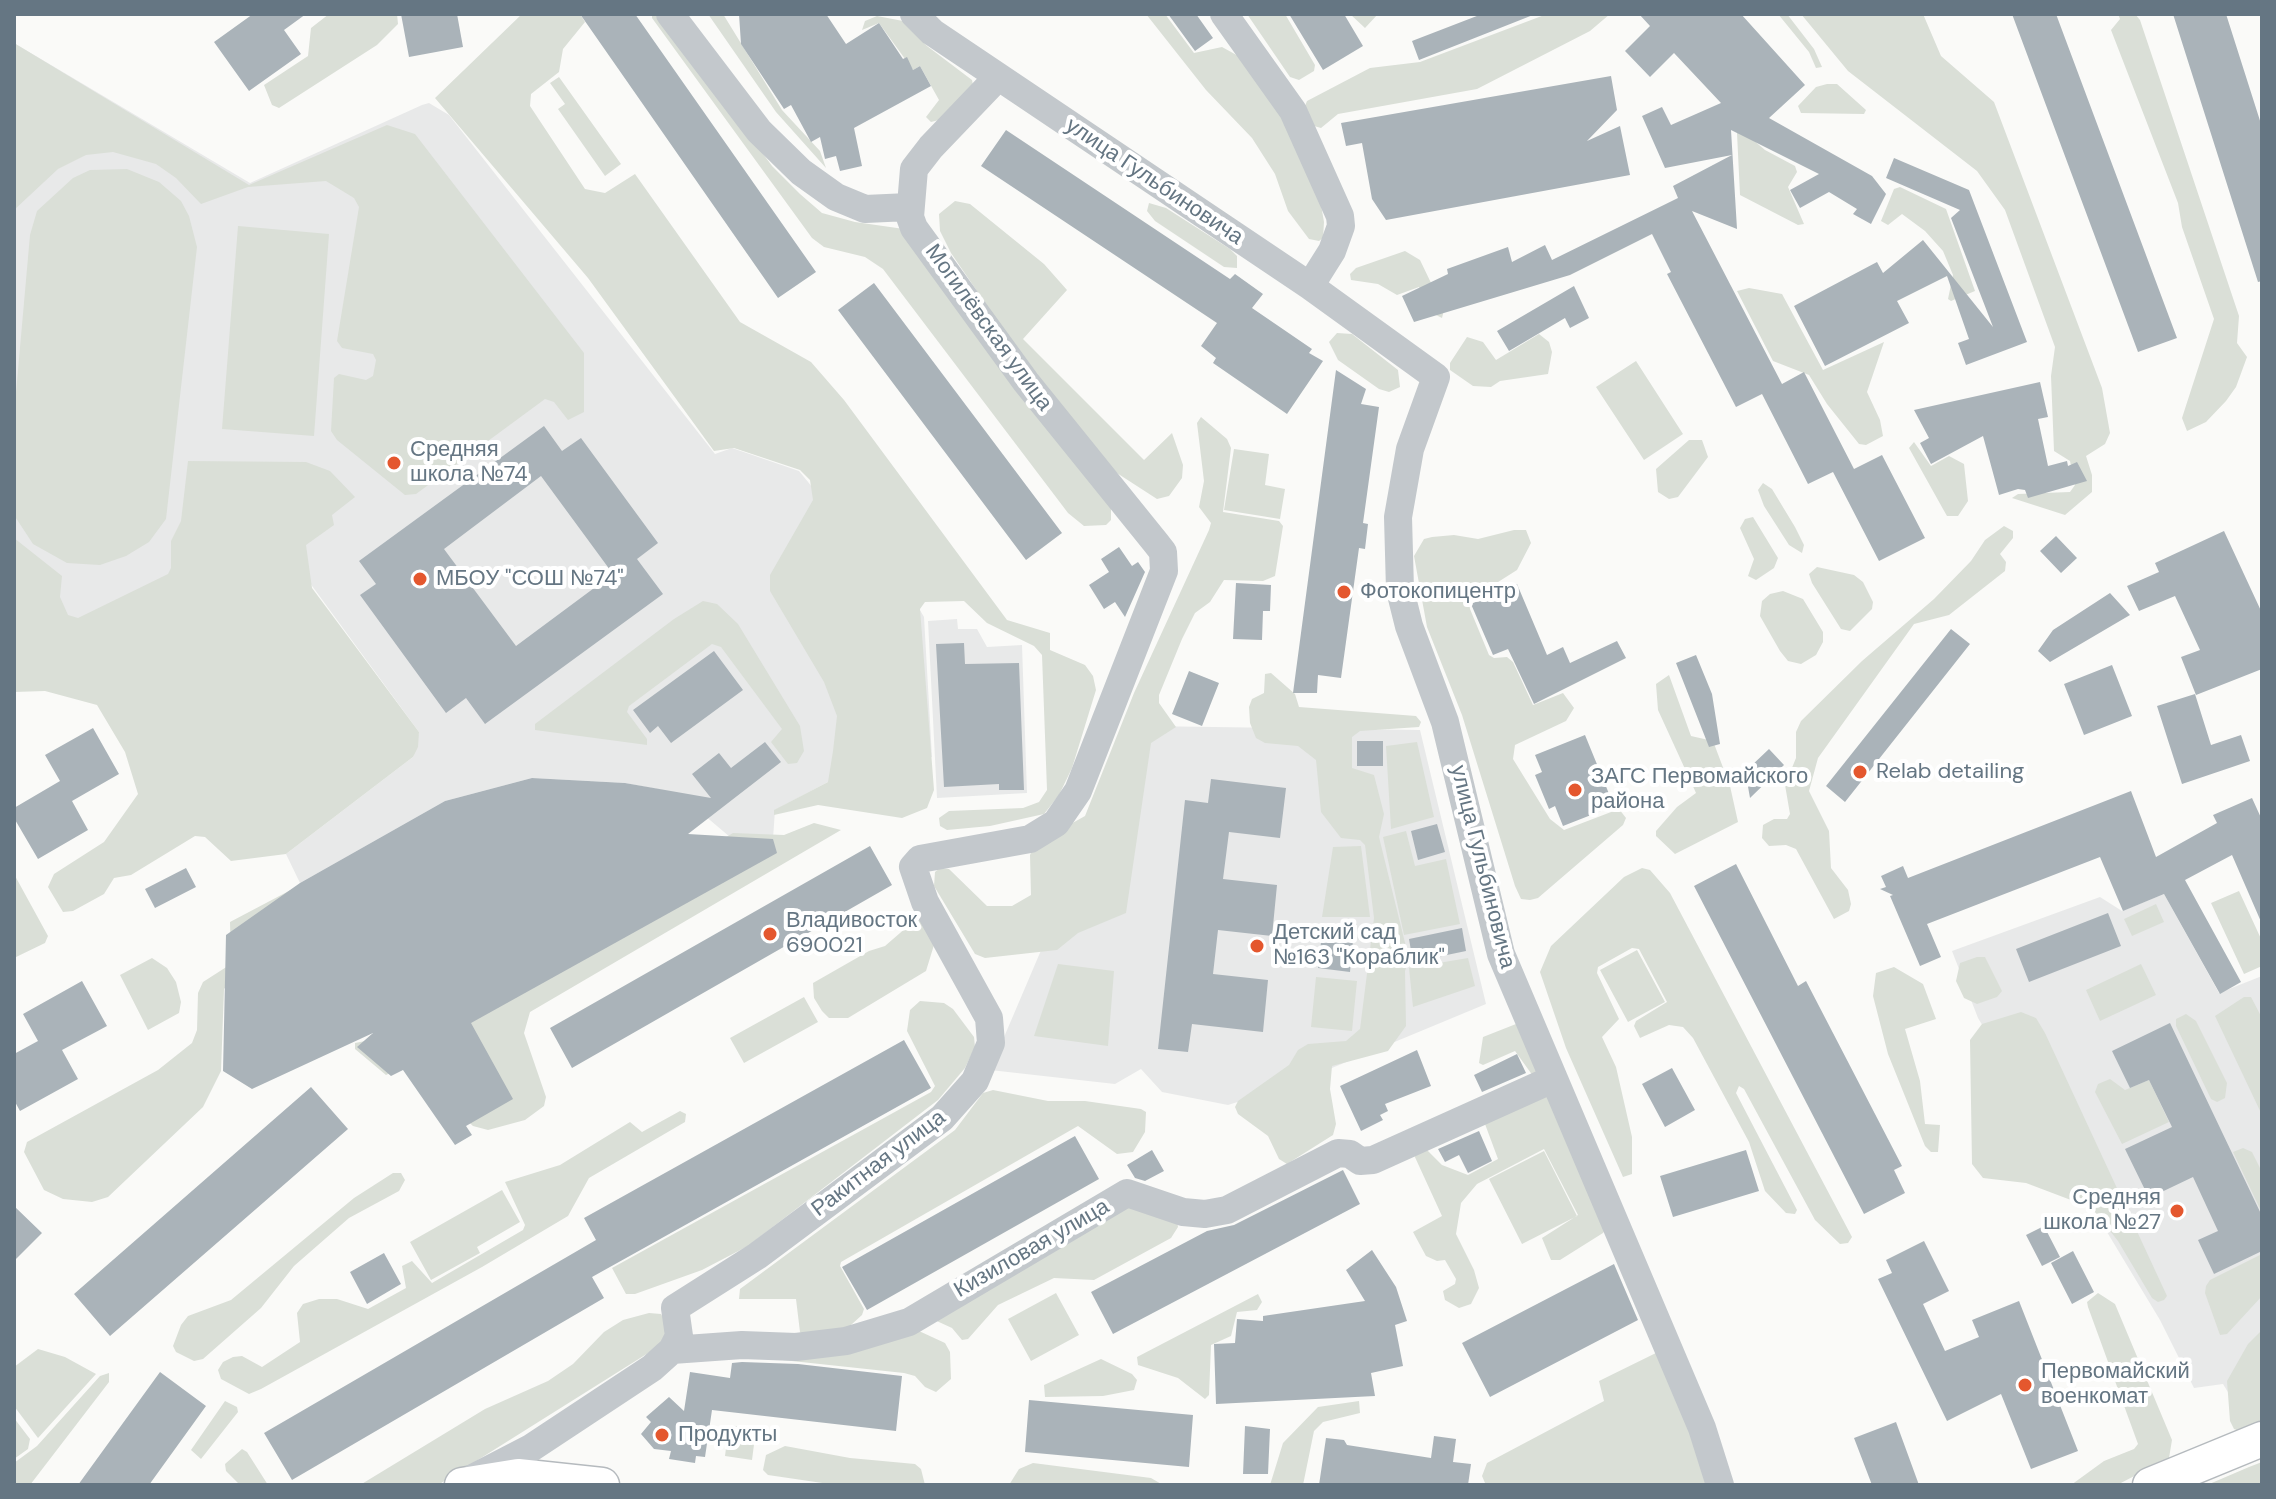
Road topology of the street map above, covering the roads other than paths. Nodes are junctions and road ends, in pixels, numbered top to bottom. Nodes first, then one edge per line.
1 (670, 14) edge
2 (914, 14) edge
3 (1224, 14) edge
4 (998, 77) junction
5 (909, 207) junction
6 (1310, 286) junction
7 (1163, 577) joint
8 (1553, 1079) junction
9 (672, 1350) junction
10 (2262, 1439) edge
11 (461, 1485) edge
12 (602, 1485) edge
13 (1720, 1485) edge
14 (2150, 1485) edge

1 - 5 street
2 - 4 street, улица Гульбиновича
3 - 6 street
4 - 5 street
4 - 6 street, улица Гульбиновича
5 - 7 street, Могилёвская улица
6 - 8 street, улица Гульбиновича
7 - 9 street, Ракитная улица
8 - 9 street, Кизиловая улица
8 - 13 street, улица Гульбиновича
9 - 11 street
10 - 14 main road
11 - 12 main road

